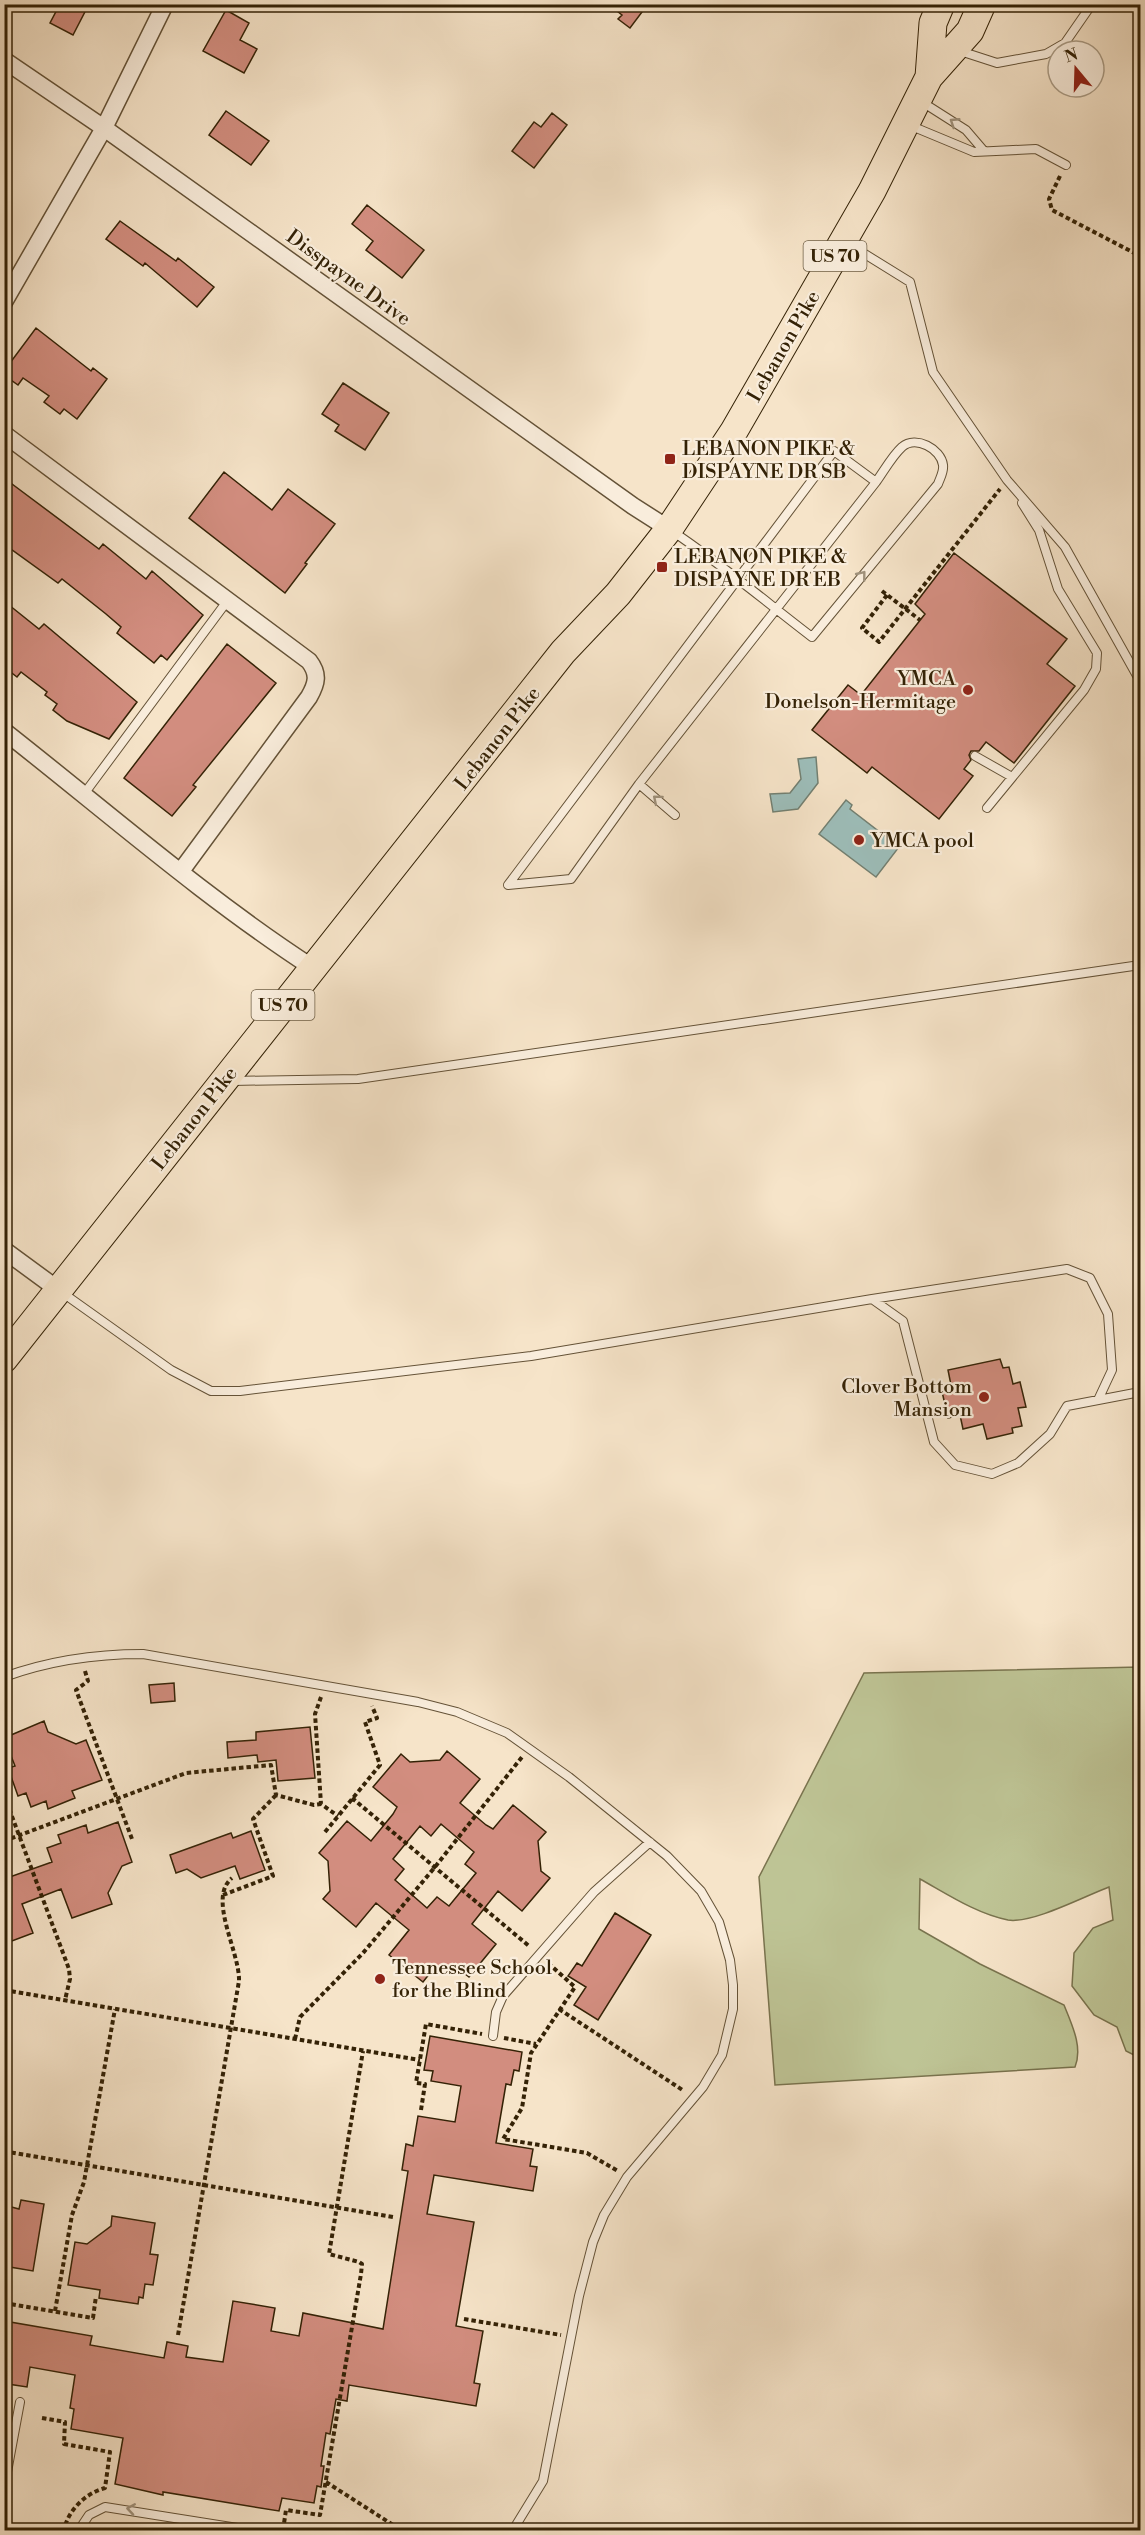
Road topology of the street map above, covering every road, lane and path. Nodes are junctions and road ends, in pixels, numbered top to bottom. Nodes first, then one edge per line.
1 (165, 4) edge
2 (941, 4) edge
3 (982, 4) edge
4 (1092, 4) edge
5 (954, 49) junction
6 (4, 60) edge
7 (924, 88) junction
8 (906, 123) junction
9 (104, 128) junction
10 (984, 151) junction
11 (1066, 165) joint
12 (844, 241) junction
13 (1140, 256) edge
14 (4, 302) edge
15 (4, 435) edge
16 (1008, 480) junction
17 (876, 482) junction
18 (669, 529) junction
19 (738, 579) junction
20 (882, 591) dead end
21 (887, 595) junction
22 (228, 600) junction
23 (905, 609) junction
24 (777, 610) junction
25 (920, 620) dead end
26 (1140, 681) edge
27 (4, 731) edge
28 (975, 756) dead end
29 (1012, 777) junction
30 (639, 784) junction
31 (84, 794) junction
32 (987, 808) dead end
33 (675, 814) dead end
34 (181, 871) junction
35 (1140, 965) edge
36 (313, 968) junction
37 (223, 1081) junction
38 (4, 1250) edge
39 (60, 1291) junction
40 (872, 1299) junction
41 (4, 1359) edge
42 (1140, 1392) edge
43 (1098, 1400) junction
44 (82, 1659) junction
45 (4, 1677) edge
46 (325, 1685) junction
47 (366, 1693) junction
48 (530, 1747) junction
49 (4, 1795) edge
50 (276, 1795) junction
51 (117, 1799) junction
52 (321, 1804) junction
53 (338, 1816) junction
54 (325, 1832) dead end
55 (19, 1835) junction
56 (132, 1839) dead end
57 (4, 1841) edge
58 (650, 1842) junction
59 (232, 1878) dead end
60 (223, 1895) junction
61 (4, 1990) edge
62 (65, 2000) junction
63 (115, 2009) junction
64 (560, 2009) dead end
65 (231, 2029) junction
66 (493, 2036) junction
67 (295, 2039) junction
68 (536, 2044) dead end
69 (363, 2051) junction
70 (420, 2060) junction
71 (695, 2098) junction
72 (422, 2110) dead end
73 (4, 2153) edge
74 (88, 2165) junction
75 (204, 2185) junction
76 (337, 2207) junction
77 (393, 2217) dead end
78 (96, 2296) dead end
79 (4, 2303) edge
80 (55, 2311) junction
81 (464, 2319) dead end
82 (178, 2335) dead end
83 (570, 2336) junction
84 (20, 2402) dead end
85 (42, 2418) dead end
86 (326, 2482) junction
87 (4, 2488) edge
88 (64, 2530) edge
89 (79, 2530) edge
90 (250, 2530) edge
91 (283, 2530) edge
92 (401, 2530) edge
93 (513, 2530) edge

1 - 9 street
2 - 7 main road, Lebanon Pike / US 70
3 - 5 main road, Lebanon Pike / US 70
4 - 5 lane
5 - 7 main road, Lebanon Pike / US 70
6 - 9 street, Disspayne Drive
7 - 8 main road, Lebanon Pike / US 70
10 -> 7 lane
8 - 10 lane
8 - 12 main road, Lebanon Pike / US 70
9 - 14 street
9 - 18 street, Disspayne Drive
10 - 11 lane
11 - 13 path
12 - 16 lane
12 - 18 main road, Lebanon Pike / US 70
15 - 22 street
16 - 23 path
16 - 26 lane
16 - 29 lane
17 - 19 lane
17 - 24 lane
24 -> 17 lane
18 - 19 lane
18 - 36 main road, Lebanon Pike / US 70
19 - 24 lane
19 - 30 lane
20 - 21 path
21 - 23 path
21 - 23 path
22 - 31 lane
22 - 34 street
23 - 25 path
24 - 30 lane
27 - 31 street
28 - 29 lane
29 - 32 lane
33 -> 30 lane
31 - 34 street
34 - 36 street
35 - 37 lane
36 - 37 main road, Lebanon Pike / US 70
37 - 39 main road, Lebanon Pike / US 70
38 - 39 street
39 - 40 lane
39 - 41 main road, Lebanon Pike / US 70
40 - 43 lane
40 - 43 lane
42 - 43 lane
44 - 45 lane
44 - 46 lane
44 - 51 path
46 - 47 lane
46 - 52 path
47 - 48 lane
47 - 53 path
48 - 58 lane
48 - 67 path
49 - 55 path
50 - 51 path
50 - 52 path
50 - 60 path
51 - 55 path
51 - 56 path
52 - 53 path
53 - 54 path
55 - 57 path
55 - 62 path
58 - 66 lane
58 - 71 lane
59 - 60 path
60 - 65 path
61 - 62 path
62 - 63 path
63 - 65 path
63 - 74 path
64 - 71 path
65 - 67 path
65 - 75 path
66 - 68 path
66 - 70 path
67 - 69 path
69 - 70 path
69 - 76 path
70 - 72 path
71 - 83 lane
73 - 74 path
74 - 75 path
74 - 80 path
75 - 76 path
75 - 82 path
76 - 77 path
76 - 86 path
78 - 80 path
79 - 80 path
81 - 83 path
83 - 93 lane
84 - 87 lane
85 - 88 path
86 - 91 path
86 - 92 path
90 -> 89 lane

